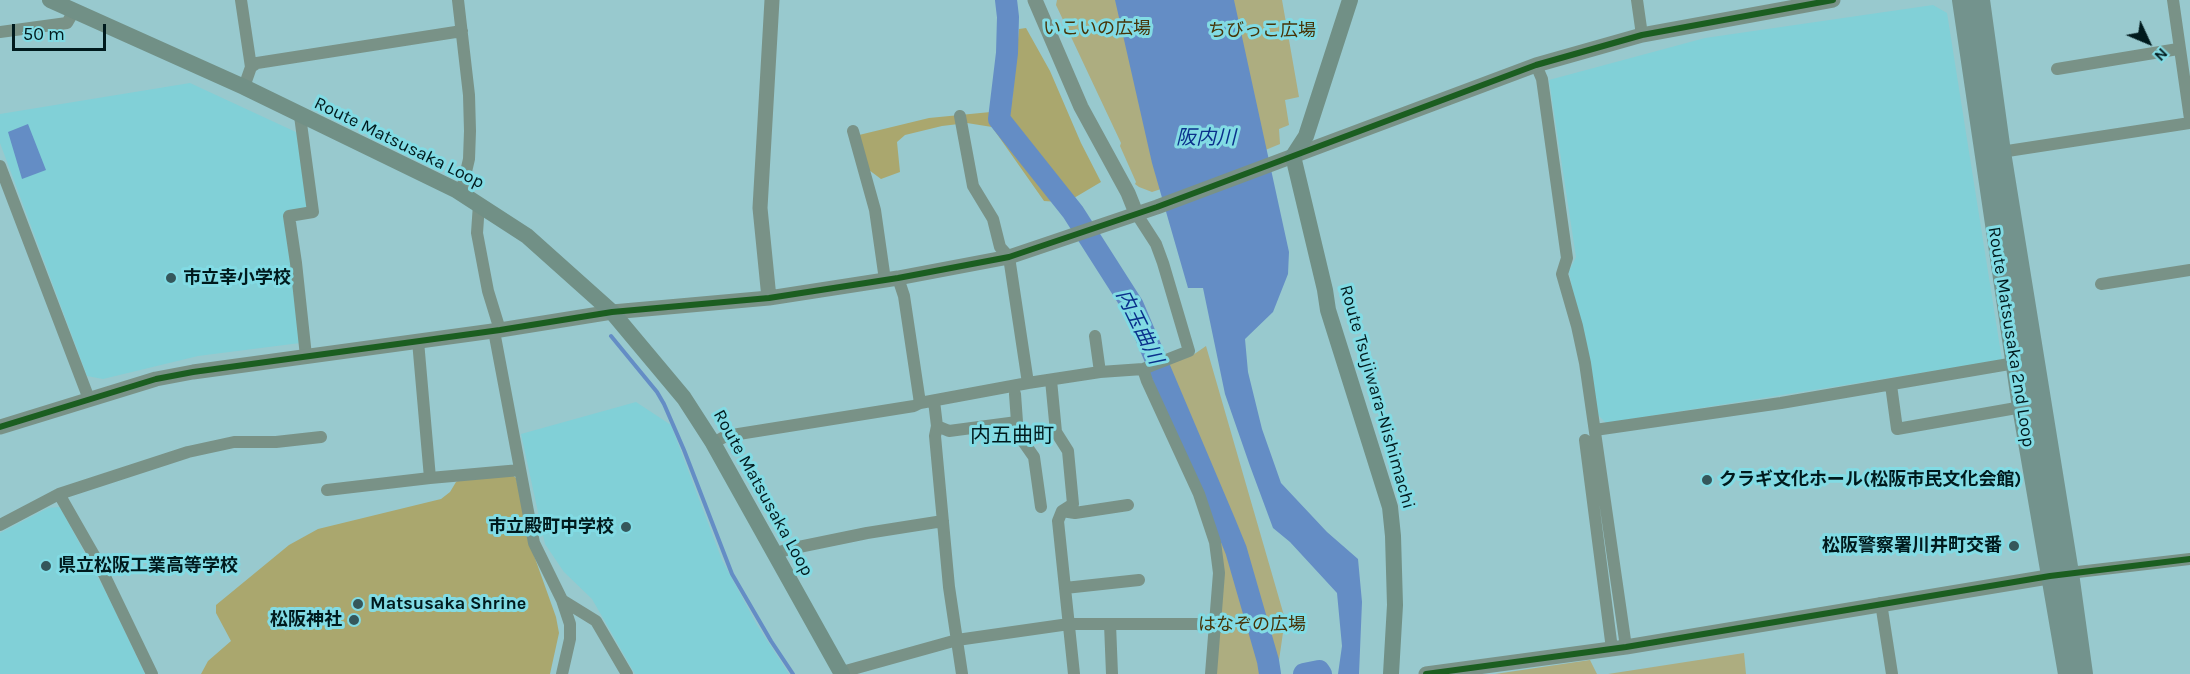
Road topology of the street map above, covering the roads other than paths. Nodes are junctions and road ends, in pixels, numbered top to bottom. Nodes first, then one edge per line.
1 (50, 0) edge
2 (241, 0) edge
3 (458, 0) edge
4 (772, 0) edge
5 (1035, 0) edge
6 (1350, 0) edge
7 (1637, 0) edge
8 (1833, 0) edge
9 (1962, 0) edge
10 (1980, 0) edge
11 (2172, 0) edge
12 (74, 11) junction
13 (462, 31) junction
14 (0, 32) edge
15 (1642, 34) junction
16 (2178, 49) junction
17 (1536, 65) junction
18 (251, 67) junction
19 (2057, 69) dead end
20 (244, 87) junction
21 (300, 116) junction
22 (960, 116) dead end
23 (2190, 121) edge
24 (853, 130) dead end
25 (2001, 152) junction
26 (1293, 156) junction
27 (0, 166) edge
28 (461, 193) junction
29 (479, 204) junction
30 (1136, 213) junction
31 (1009, 257) junction
32 (2190, 270) edge
33 (891, 279) junction
34 (2101, 284) dead end
35 (769, 298) junction
36 (612, 312) junction
37 (497, 331) junction
38 (1095, 336) dead end
39 (418, 341) junction
40 (306, 356) junction
41 (2015, 363) junction
42 (1147, 368) junction
43 (1100, 372) junction
44 (1052, 380) junction
45 (1028, 384) junction
46 (1891, 385) junction
47 (1015, 394) dead end
48 (89, 399) junction
49 (934, 401) junction
50 (920, 403) junction
51 (2022, 407) junction
52 (1017, 422) junction
53 (937, 426) junction
54 (0, 427) edge
55 (1595, 430) junction
56 (321, 437) dead end
57 (1585, 440) dead end
58 (713, 443) junction
59 (520, 470) junction
60 (430, 478) junction
61 (327, 490) dead end
62 (59, 494) junction
63 (1128, 505) dead end
64 (1041, 507) dead end
65 (1062, 511) junction
66 (943, 521) junction
67 (0, 523) edge
68 (774, 554) junction
69 (2190, 559) edge
70 (2060, 575) junction
71 (1139, 580) dead end
72 (1065, 588) junction
73 (562, 600) junction
74 (1881, 603) junction
75 (1069, 624) junction
76 (1110, 624) junction
77 (1216, 629) junction
78 (957, 640) junction
79 (1619, 648) junction
80 (842, 673) edge
81 (152, 674) edge
82 (562, 674) edge
83 (627, 674) edge
84 (962, 674) edge
85 (1074, 674) edge
86 (1112, 674) edge
87 (1211, 674) edge
88 (1391, 674) edge
89 (1425, 674) edge
90 (1892, 674) edge
91 (2067, 674) edge
92 (2083, 674) edge

1 - 12 main road, Route Matsusaka Loop
2 - 18 street
3 - 13 street
4 - 35 street
5 - 30 street
6 - 26 main road
7 - 15 street
8 - 15 street
9 - 41 main road, Route Matsusaka 2nd Loop
10 - 25 main road, Route Matsusaka 2nd Loop
11 - 16 street
12 - 14 street
12 - 20 main road, Route Matsusaka Loop
13 - 18 street
13 - 28 street
15 - 17 street
16 - 19 street
16 - 23 street
17 - 26 street
17 - 55 street
18 - 20 street
20 - 21 main road, Route Matsusaka Loop
21 - 28 main road, Route Matsusaka Loop
21 - 40 street
22 - 31 street
23 - 25 street
24 - 33 street
25 - 70 main road, Route Matsusaka 2nd Loop
26 - 30 street
26 - 88 main road, Route Tsujiwara-Nishimachi
27 - 48 street
28 - 29 main road, Route Matsusaka Loop
29 - 36 main road, Route Matsusaka Loop
29 - 37 street
30 - 31 street
30 - 42 street
31 - 33 street
31 - 45 street
32 - 34 street
33 - 35 street
33 - 50 street
35 - 36 street
36 - 37 street
36 - 58 main road, Route Matsusaka Loop
37 - 39 street
37 - 59 street
38 - 43 street
39 - 40 street
39 - 60 street
40 - 48 street
41 - 46 street
41 - 51 main road, Route Matsusaka 2nd Loop
42 - 43 street
42 - 77 street
43 - 44 street
44 - 45 street
44 - 65 street
45 - 49 street
46 - 51 street
46 - 55 street
47 - 52 street
48 - 54 street
49 - 50 street
49 - 53 street
50 - 58 street
51 - 70 main road, Route Matsusaka 2nd Loop
52 - 53 street
52 - 64 street
53 - 66 street
55 - 79 street
56 - 62 street
57 - 79 street
58 - 68 main road, Route Matsusaka Loop
59 - 60 street
59 - 73 street
60 - 61 street
62 - 67 street
62 - 81 street
63 - 65 street
65 - 72 street
66 - 68 street
66 - 78 street
68 - 80 main road, Route Matsusaka Loop
69 - 70 street
70 - 74 street
70 - 91 main road, Route Matsusaka 2nd Loop
70 - 92 main road, Route Matsusaka 2nd Loop
71 - 72 street
72 - 75 street
73 - 82 street
73 - 83 street
74 - 79 street
74 - 90 street
75 - 76 street
75 - 78 street
75 - 85 street
76 - 77 street
76 - 86 street
77 - 87 street
78 - 80 street
78 - 84 street
79 - 89 street

